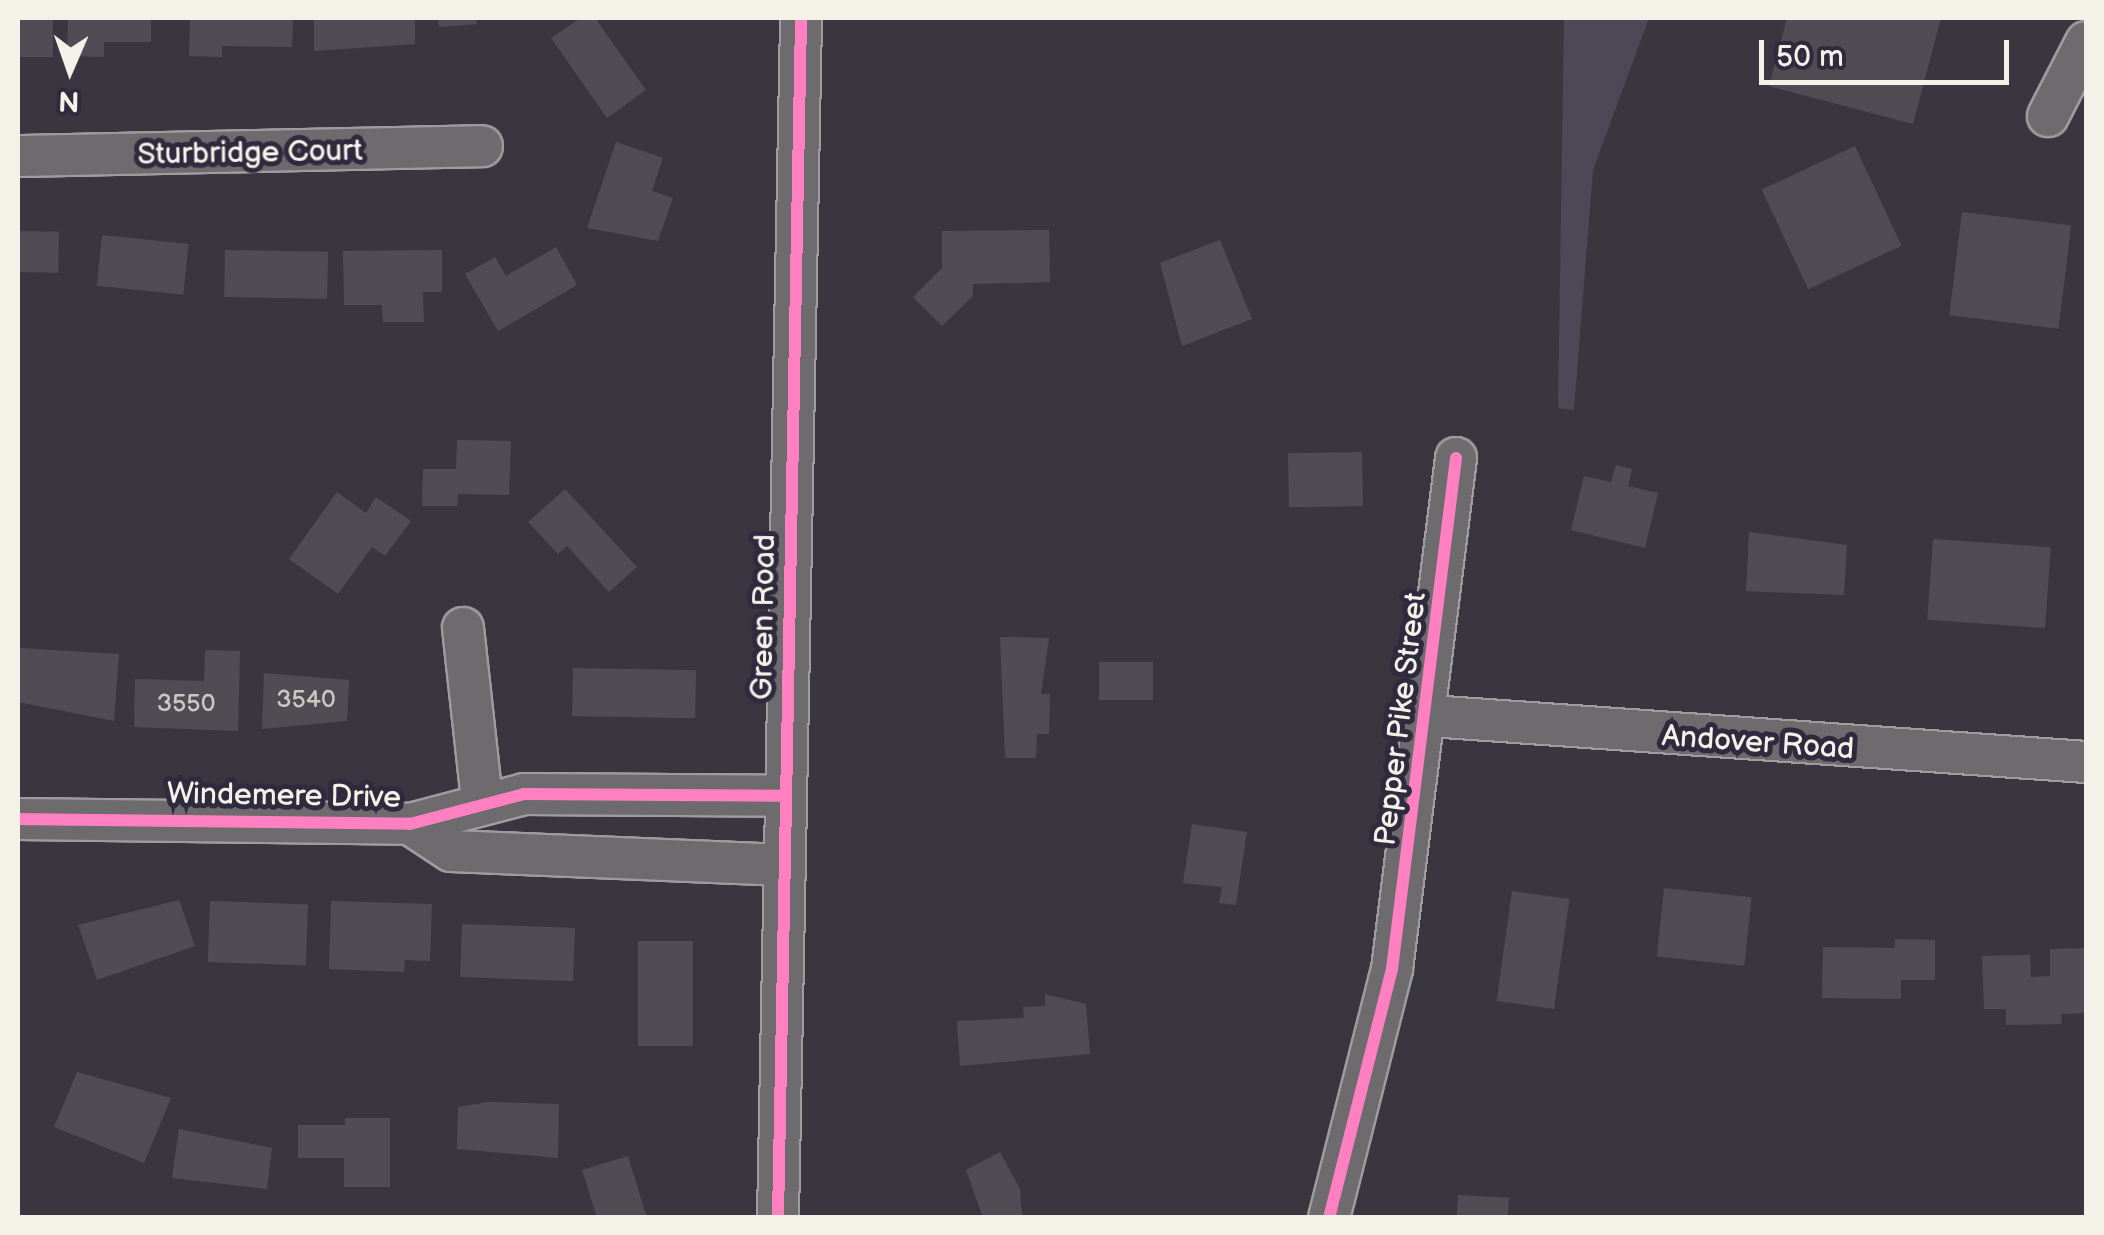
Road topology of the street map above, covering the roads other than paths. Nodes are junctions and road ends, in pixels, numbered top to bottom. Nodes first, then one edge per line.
1 (801, 18) edge
2 (2086, 42) edge
3 (2048, 116) dead end
4 (482, 146) dead end
5 (18, 156) edge
6 (1456, 458) dead end
7 (464, 628) dead end
8 (1430, 716) junction
9 (2086, 762) edge
10 (786, 796) junction
11 (482, 799) junction
12 (18, 819) edge
13 (410, 824) junction
14 (785, 865) junction
15 (778, 1218) edge
16 (1329, 1218) edge

1 - 10 street, Green Road
2 - 3 street
4 - 5 street, Sturbridge Court
6 - 8 street, Pepper Pike Street
7 - 11 street
8 - 9 street, Andover Road
8 - 16 street, Pepper Pike Street
10 - 11 street, Windemere Drive
10 - 14 street, Green Road
11 - 13 street, Windemere Drive
12 - 13 street, Windemere Drive
13 - 14 street, Windemere Drive
14 - 15 street, Green Road

